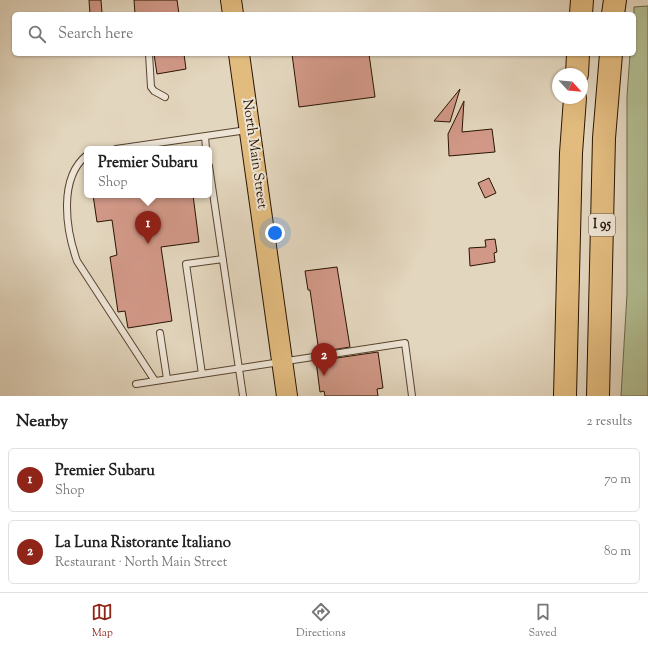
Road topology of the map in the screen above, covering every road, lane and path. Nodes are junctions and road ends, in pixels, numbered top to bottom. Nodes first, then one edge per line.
1 (232, 0) edge
2 (234, 12) edge
3 (149, 56) edge
4 (239, 56) edge
5 (578, 56) edge
6 (610, 56) edge
7 (577, 68) edge
8 (165, 97) dead end
9 (575, 104) edge
10 (250, 129) junction
11 (205, 136) junction
12 (137, 146) edge
13 (206, 146) edge
14 (84, 158) edge
15 (212, 186) edge
16 (223, 259) junction
17 (160, 333) dead end
18 (282, 361) junction
19 (239, 368) junction
20 (202, 374) junction
21 (167, 379) junction
22 (155, 381) junction
23 (136, 384) dead end
24 (243, 396) edge
25 (287, 396) edge
26 (412, 396) edge
27 (565, 396) edge
28 (598, 396) edge

1 - 2 main road
3 - 8 lane
4 - 10 main road, North Main Street
5 - 7 highway
6 - 28 highway, I 95
9 - 27 highway, I 95
10 - 11 lane
10 - 18 main road, North Main Street
11 - 12 lane
11 - 13 lane
14 - 22 lane
15 - 16 lane
16 - 19 lane
16 - 20 lane
17 - 21 lane
18 - 19 lane
18 - 25 main road, North Main Street
18 - 26 lane
19 - 20 lane
19 - 24 lane
20 - 21 lane
21 - 22 lane
22 - 23 lane

